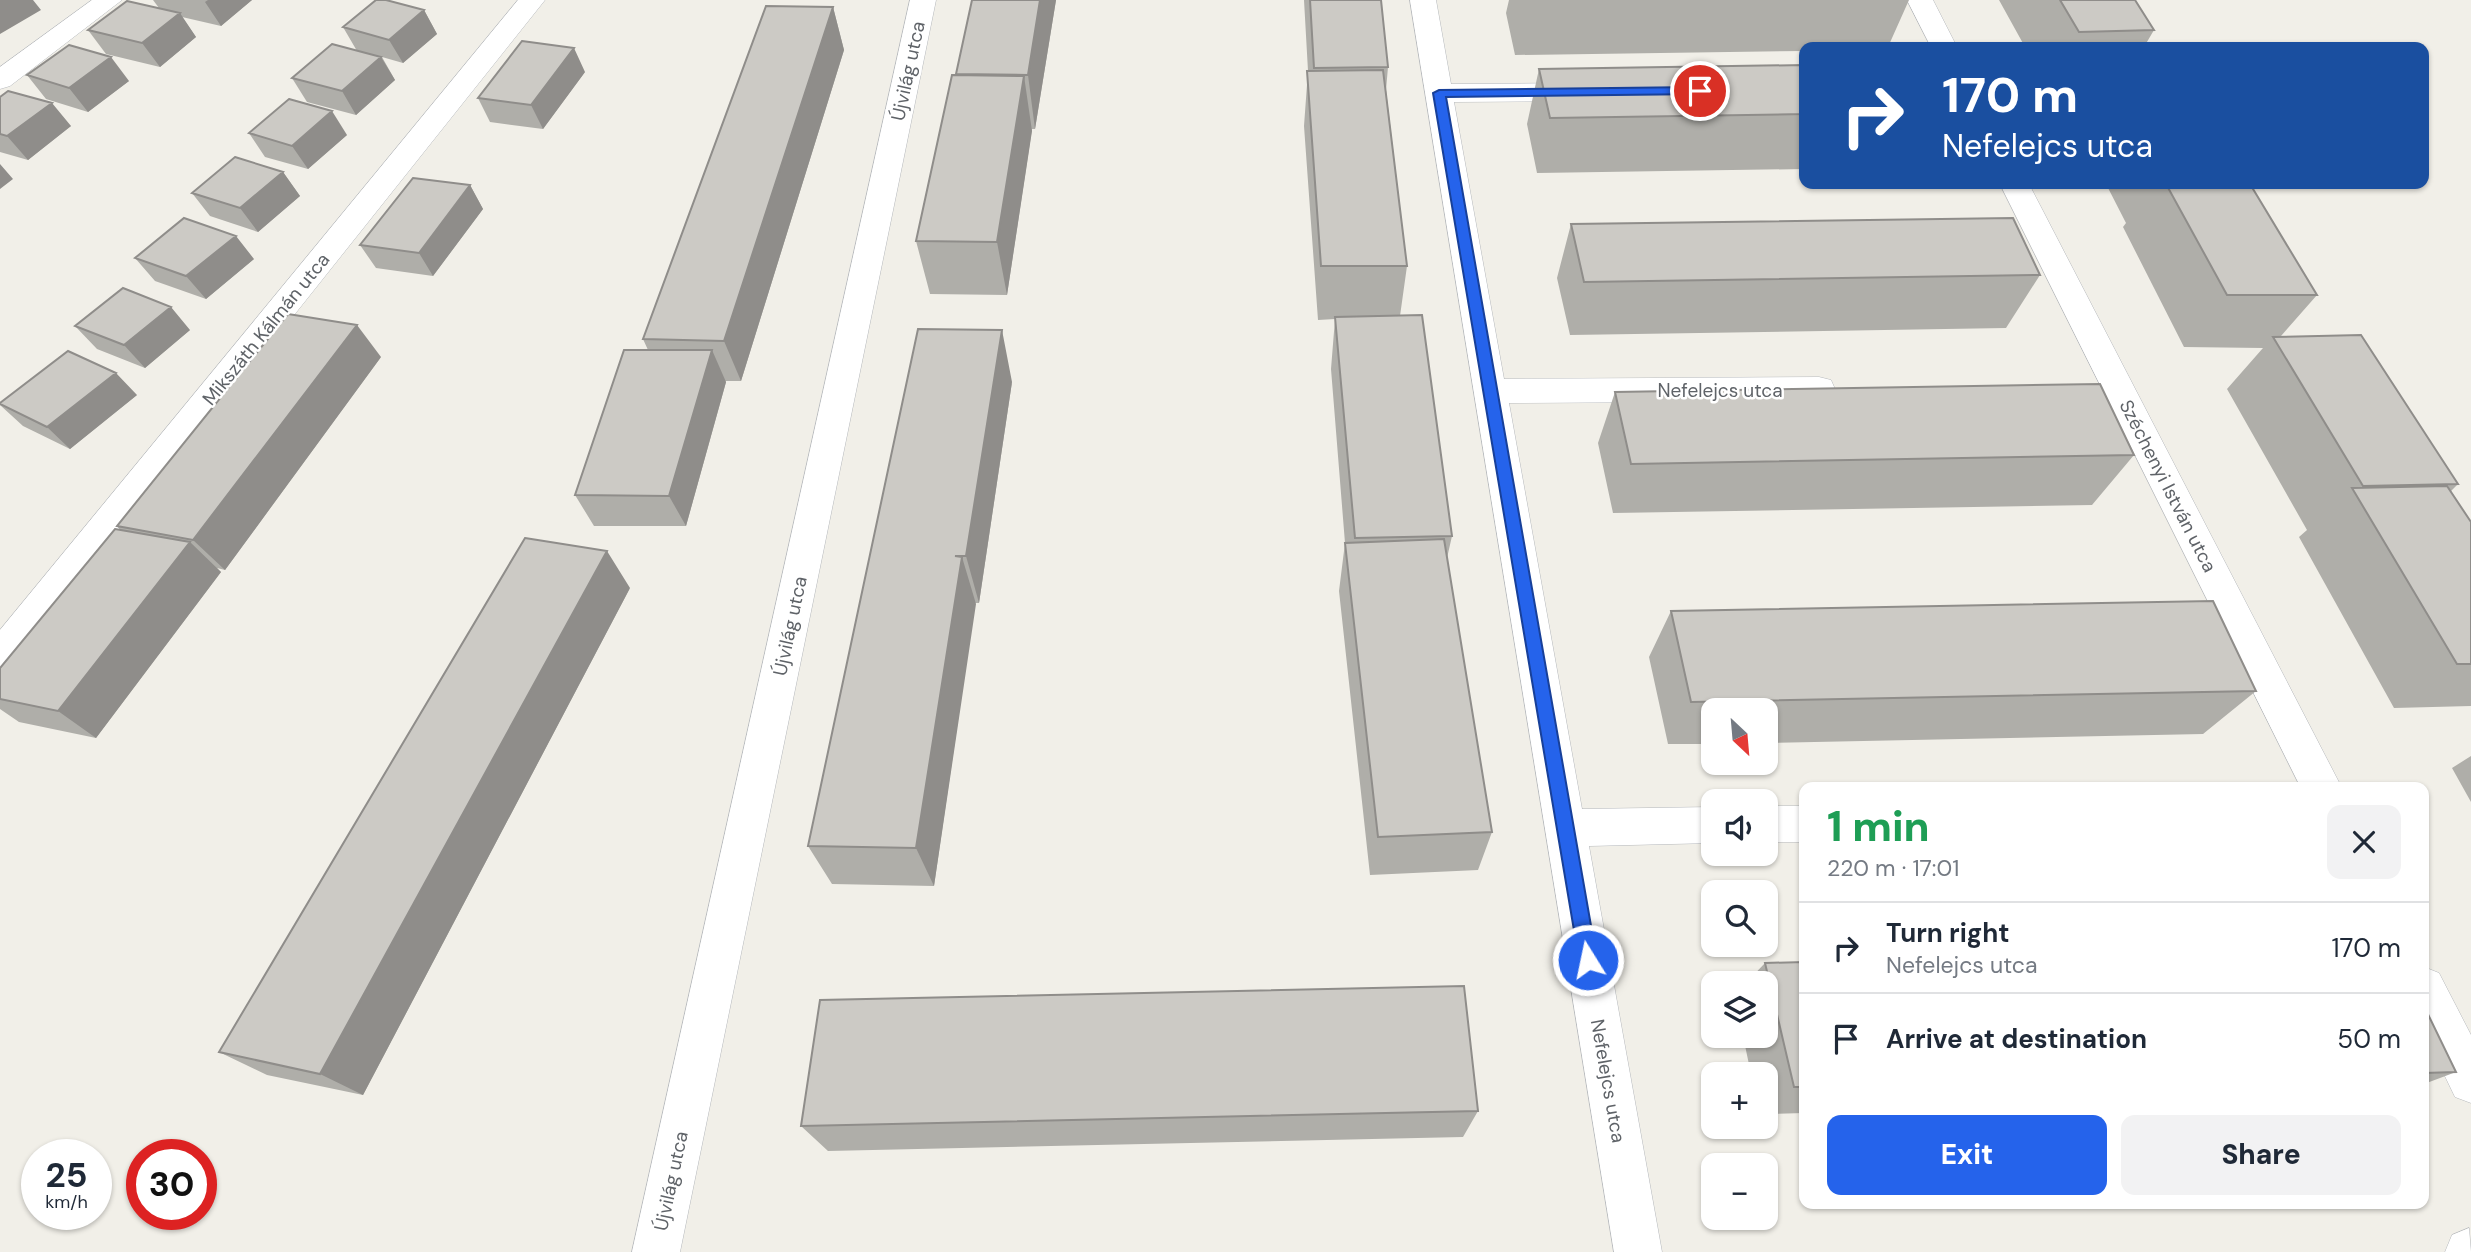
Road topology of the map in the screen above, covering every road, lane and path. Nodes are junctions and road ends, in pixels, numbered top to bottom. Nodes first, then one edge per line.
1 (109, 0) edge
2 (532, 0) edge
3 (923, 0) edge
4 (1423, 0) edge
5 (1920, 0) edge
6 (1941, 42) edge
7 (0, 80) edge
8 (1615, 92) edge
9 (1439, 93) junction
10 (2016, 189) edge
11 (1853, 389) edge
12 (1491, 391) junction
13 (0, 657) edge
14 (2319, 782) edge
15 (1778, 824) edge
16 (1799, 824) edge
17 (1701, 825) edge
18 (1565, 828) junction
19 (2429, 998) edge
20 (2471, 1081) edge
21 (656, 1252) edge
22 (1638, 1252) edge

1 - 7 street
2 - 13 street, Mikszáth Kálmán utca
3 - 21 street, Újvilág utca
4 - 9 street, Nefelejcs utca
5 - 6 street
8 - 9 street
9 - 12 street, Nefelejcs utca
10 - 14 street, Széchenyi István utca
11 - 12 street, Nefelejcs utca
12 - 18 street, Nefelejcs utca
15 - 16 street
17 - 18 street
18 - 22 street, Nefelejcs utca
19 - 20 street

